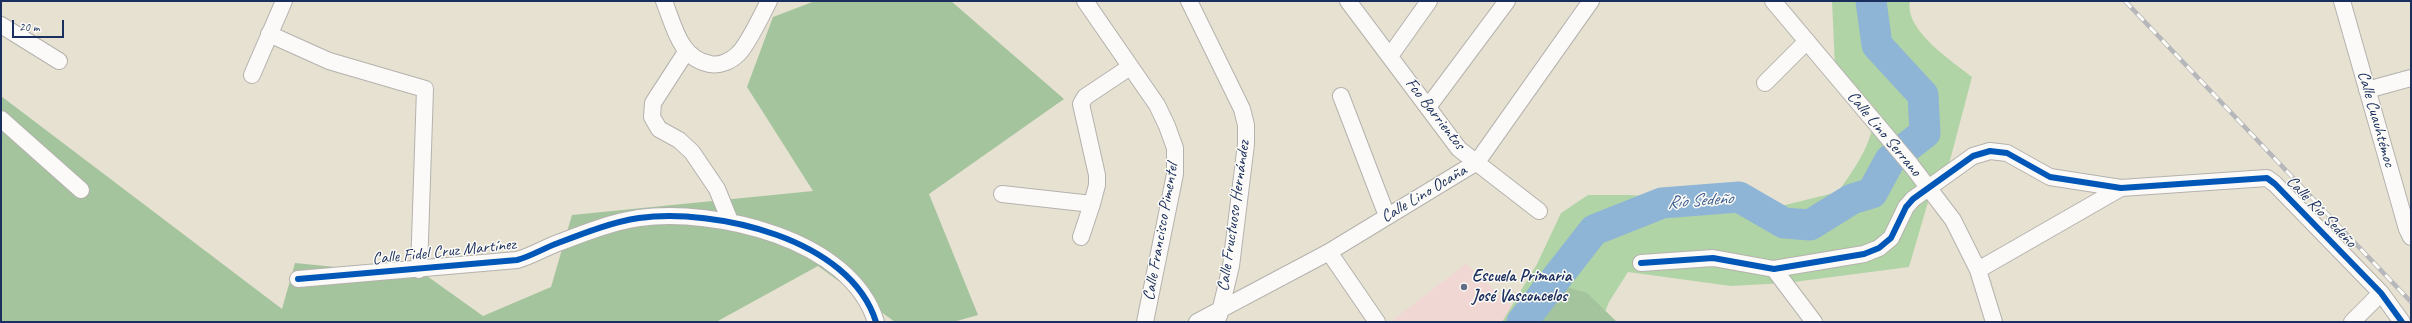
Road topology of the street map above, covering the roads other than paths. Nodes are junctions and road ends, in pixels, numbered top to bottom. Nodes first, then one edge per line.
1 (284, 1) edge
2 (664, 1) edge
3 (769, 1) edge
4 (1084, 1) edge
5 (1189, 1) edge
6 (1429, 1) edge
7 (1507, 1) edge
8 (1591, 1) edge
9 (1773, 1) edge
10 (2342, 1) edge
11 (1351, 2) edge
12 (1, 25) edge
13 (270, 34) junction
14 (1807, 41) junction
15 (686, 52) junction
16 (1390, 56) junction
17 (59, 62) dead end
18 (1130, 67) junction
19 (252, 75) dead end
20 (2411, 78) edge
21 (1765, 83) dead end
22 (2367, 90) junction
23 (1341, 96) dead end
24 (1428, 107) junction
25 (1, 119) edge
26 (1478, 162) junction
27 (1928, 188) junction
28 (2121, 188) junction
29 (81, 190) dead end
30 (1002, 194) dead end
31 (1092, 204) junction
32 (1539, 211) dead end
33 (1387, 216) junction
34 (730, 221) junction
35 (1081, 237) dead end
36 (2411, 237) edge
37 (1329, 252) junction
38 (1642, 263) dead end
39 (1774, 269) junction
40 (419, 270) junction
41 (1978, 270) junction
42 (298, 279) dead end
43 (2381, 293) junction
44 (1219, 316) edge
45 (877, 321) edge
46 (1145, 322) edge
47 (1197, 322) edge
48 (1377, 322) edge
49 (1814, 322) edge
50 (1994, 322) edge
51 (2352, 322) edge
52 (2402, 322) edge

1 - 13 street
2 - 15 street
3 - 15 street
4 - 18 street, Calle Francisco Pimentel
5 - 44 street, Calle Fructuoso Hernández
6 - 16 street
7 - 24 street
8 - 26 street, Calle Lino Ocaña
9 - 14 street, Calle Lino Serrano
10 - 22 street, Calle Cuauhtémoc
11 - 16 street, Fco Barrientos
12 - 17 street
13 - 19 street
13 - 40 street
14 - 21 street
14 - 27 street, Calle Lino Serrano
15 - 34 street
16 - 24 street, Fco Barrientos
18 - 31 street
18 - 46 street, Calle Francisco Pimentel
20 - 22 street
22 - 36 street, Calle Cuauhtémoc
23 - 33 street
24 - 26 street, Fco Barrientos
25 - 29 street
26 - 32 street, Fco Barrientos
26 - 33 street, Calle Lino Ocaña
27 - 28 street
27 - 39 street
27 - 41 street, Calle Lino Serrano
28 - 41 street
28 - 43 street, Calle Río Sedeño
30 - 31 street
31 - 35 street
33 - 37 street, Calle Lino Ocaña
34 - 40 street, Calle Fidel Cruz Martínez
34 - 45 street, Calle Fidel Cruz Martínez
37 - 44 street, Calle Lino Ocaña
37 - 48 street
38 - 39 street
39 - 49 street
40 - 42 street, Calle Fidel Cruz Martínez
41 - 50 street, Calle Lino Serrano
43 - 51 street
43 - 52 street, Calle Río Sedeño
44 - 47 street, Calle Lino Ocaña

